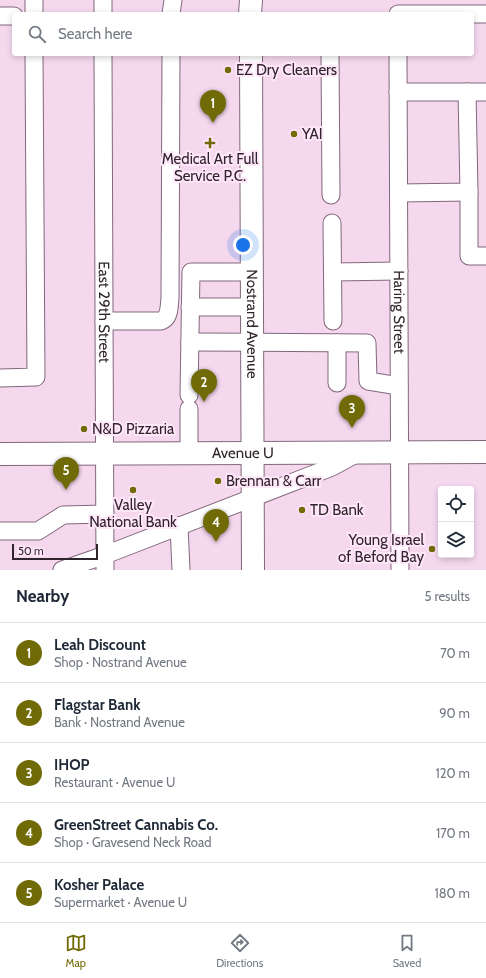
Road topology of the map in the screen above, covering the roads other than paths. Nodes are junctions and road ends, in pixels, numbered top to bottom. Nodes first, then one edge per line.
1 (34, 0) edge
2 (103, 0) edge
3 (173, 0) edge
4 (250, 0) edge
5 (398, 0) edge
6 (34, 12) edge
7 (103, 12) edge
8 (172, 12) edge
9 (250, 12) edge
10 (398, 12) edge
11 (474, 14) edge
12 (486, 14) edge
13 (0, 16) edge
14 (12, 16) edge
15 (34, 56) edge
16 (104, 56) edge
17 (171, 56) edge
18 (251, 56) edge
19 (330, 56) edge
20 (398, 56) edge
21 (398, 92) junction
22 (467, 92) junction
23 (486, 92) edge
24 (469, 192) junction
25 (399, 193) junction
26 (331, 195) dead end
27 (332, 223) dead end
28 (486, 256) edge
29 (399, 271) junction
30 (252, 272) junction
31 (333, 272) junction
32 (190, 307) junction
33 (251, 307) junction
34 (104, 321) junction
35 (333, 321) dead end
36 (190, 342) junction
37 (251, 343) junction
38 (337, 343) junction
39 (0, 378) edge
40 (337, 383) dead end
41 (399, 386) junction
42 (189, 452) junction
43 (252, 452) junction
44 (359, 452) junction
45 (399, 452) junction
46 (486, 452) edge
47 (105, 453) junction
48 (0, 454) edge
49 (253, 498) junction
50 (105, 514) junction
51 (179, 526) junction
52 (0, 531) edge
53 (105, 562) edge
54 (62, 570) edge
55 (181, 570) edge
56 (253, 570) edge
57 (400, 570) edge

1 - 6 street
2 - 7 street
3 - 8 street
4 - 9 main road
5 - 10 street
11 - 12 street
13 - 14 street
15 - 39 street
16 - 34 street, East 29th Street
17 - 34 street
18 - 30 main road, Nostrand Avenue
19 - 26 street
20 - 21 street, Haring Street
21 - 22 street
21 - 25 street, Haring Street
22 - 23 street
22 - 24 street
24 - 25 street
24 - 28 street
25 - 29 street, Haring Street
27 - 31 street
29 - 31 street
29 - 41 street, Haring Street
30 - 32 street
30 - 33 main road, Nostrand Avenue
31 - 35 street
32 - 33 street
32 - 36 street
33 - 37 main road, Nostrand Avenue
34 - 47 street, East 29th Street
36 - 37 street
36 - 42 street
37 - 38 street
37 - 43 main road, Nostrand Avenue
38 - 40 street
38 - 41 street
41 - 45 street, Haring Street
42 - 43 main road, Avenue U
42 - 47 main road, Avenue U
43 - 44 main road, Avenue U
43 - 49 main road, Nostrand Avenue
44 - 45 main road, Avenue U
44 - 49 street
45 - 46 main road, Avenue U
45 - 57 street, Haring Street
47 - 48 main road, Avenue U
47 - 50 street, East 29th Street
49 - 51 street
49 - 56 main road, Nostrand Avenue
50 - 52 street
50 - 53 street, East 29th Street
51 - 53 street
51 - 55 street
53 - 54 street

